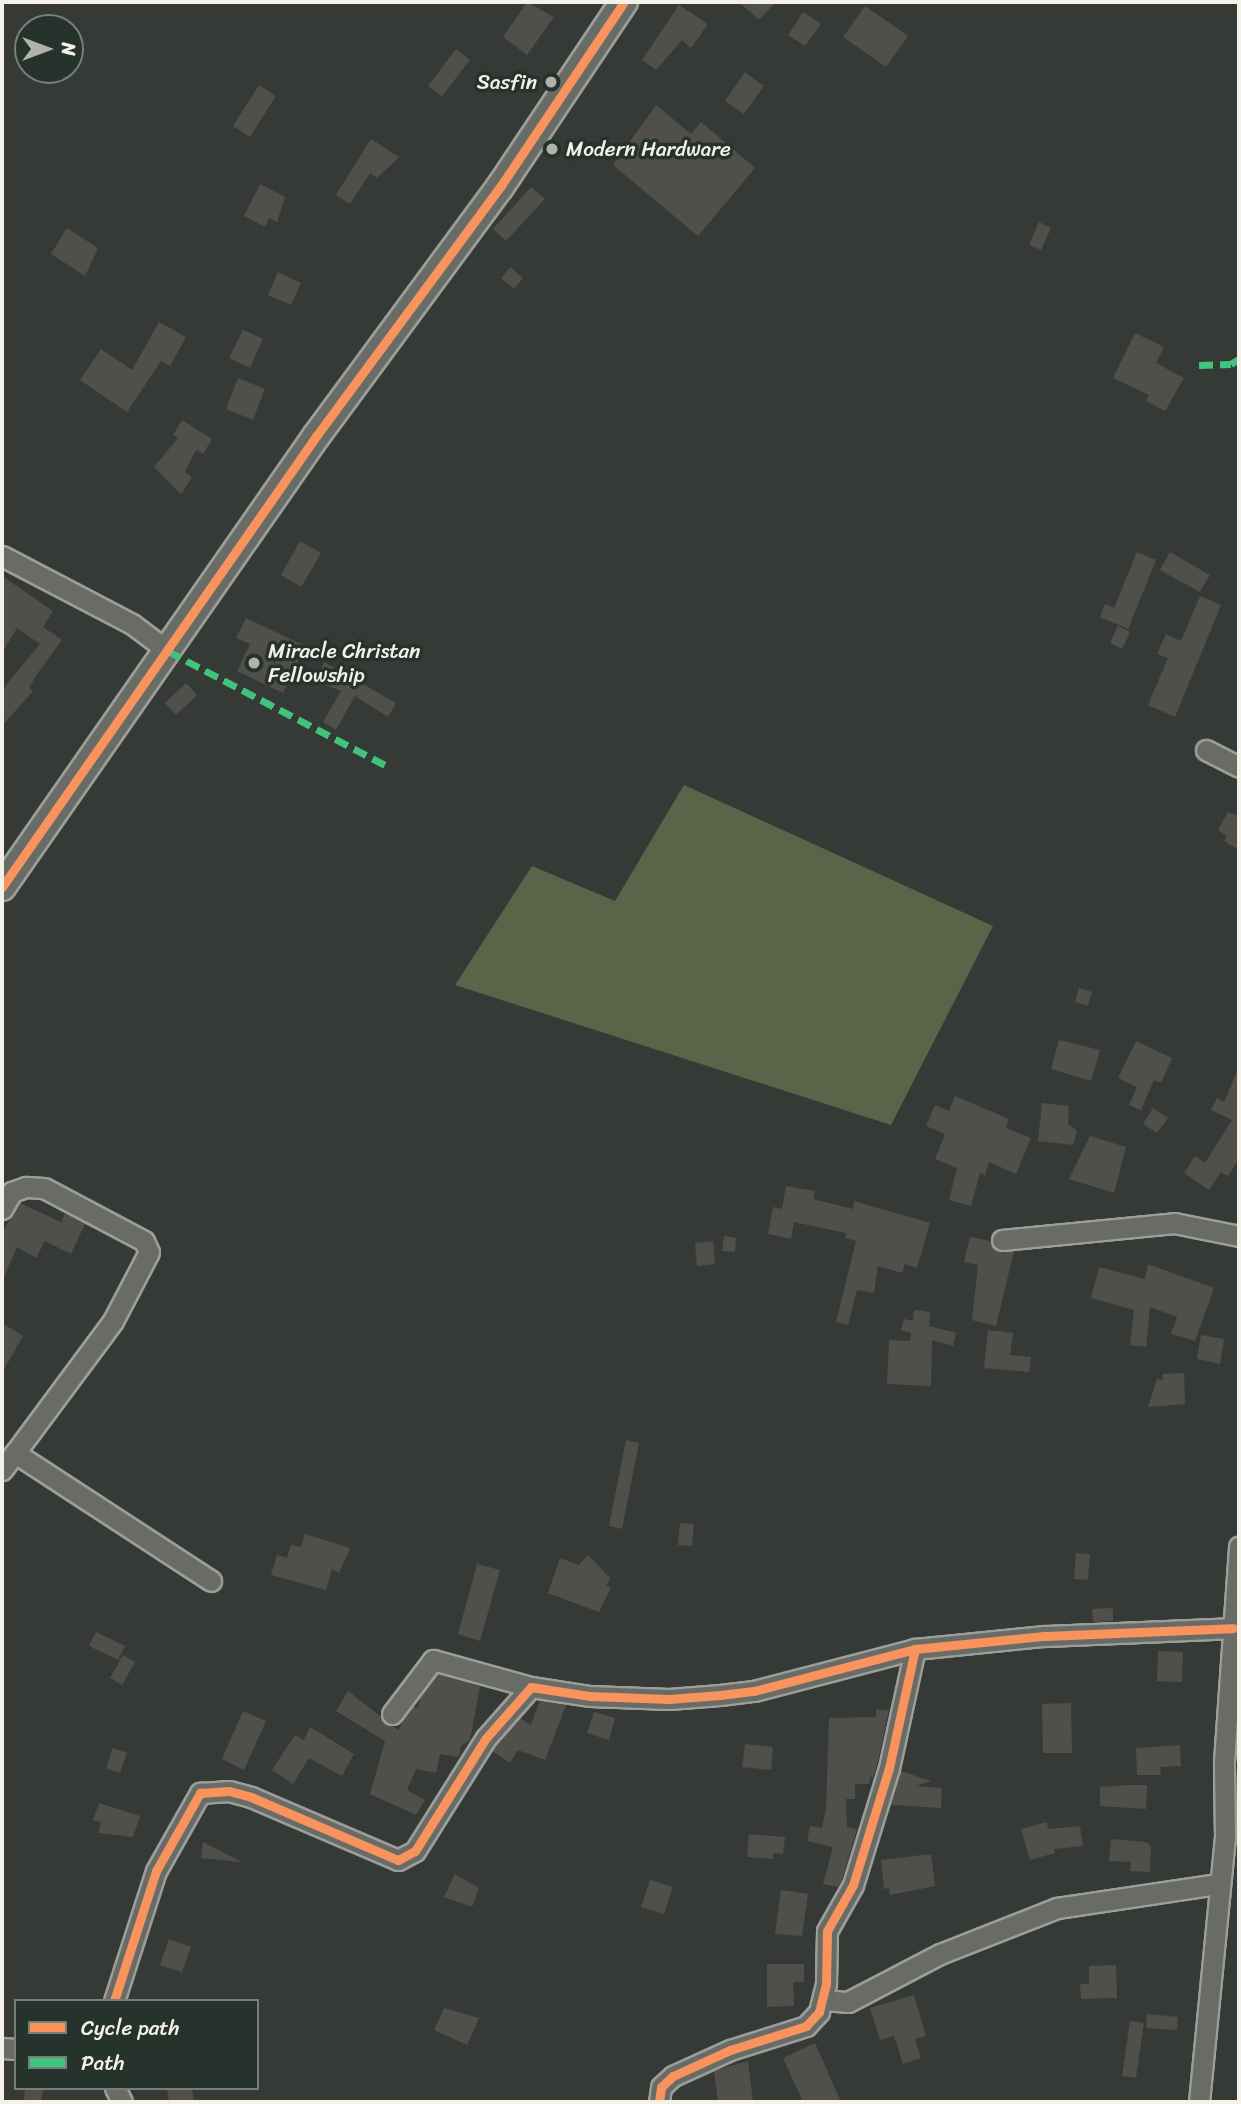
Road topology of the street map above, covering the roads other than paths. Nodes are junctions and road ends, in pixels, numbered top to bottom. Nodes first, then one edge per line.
1 (624, 2) edge
2 (2, 556) edge
3 (169, 650) junction
4 (1206, 750) dead end
5 (1239, 767) edge
6 (2, 887) edge
7 (2, 1209) edge
8 (1239, 1236) edge
9 (1002, 1240) dead end
10 (15, 1453) junction
11 (2, 1470) edge
12 (1239, 1547) edge
13 (211, 1581) dead end
14 (1233, 1628) junction
15 (915, 1648) junction
16 (531, 1687) junction
17 (392, 1714) dead end
18 (1218, 1884) junction
19 (115, 1999) edge
20 (824, 2000) junction
21 (660, 2102) edge
22 (1199, 2102) edge

1 - 3 street
2 - 3 street
3 - 6 street
4 - 5 street
7 - 10 street
8 - 9 street
10 - 11 street
10 - 13 street
12 - 14 street
14 - 15 street
14 - 18 street
15 - 16 street
15 - 20 street
16 - 17 street
16 - 19 street
18 - 20 street
18 - 22 street
20 - 21 street

